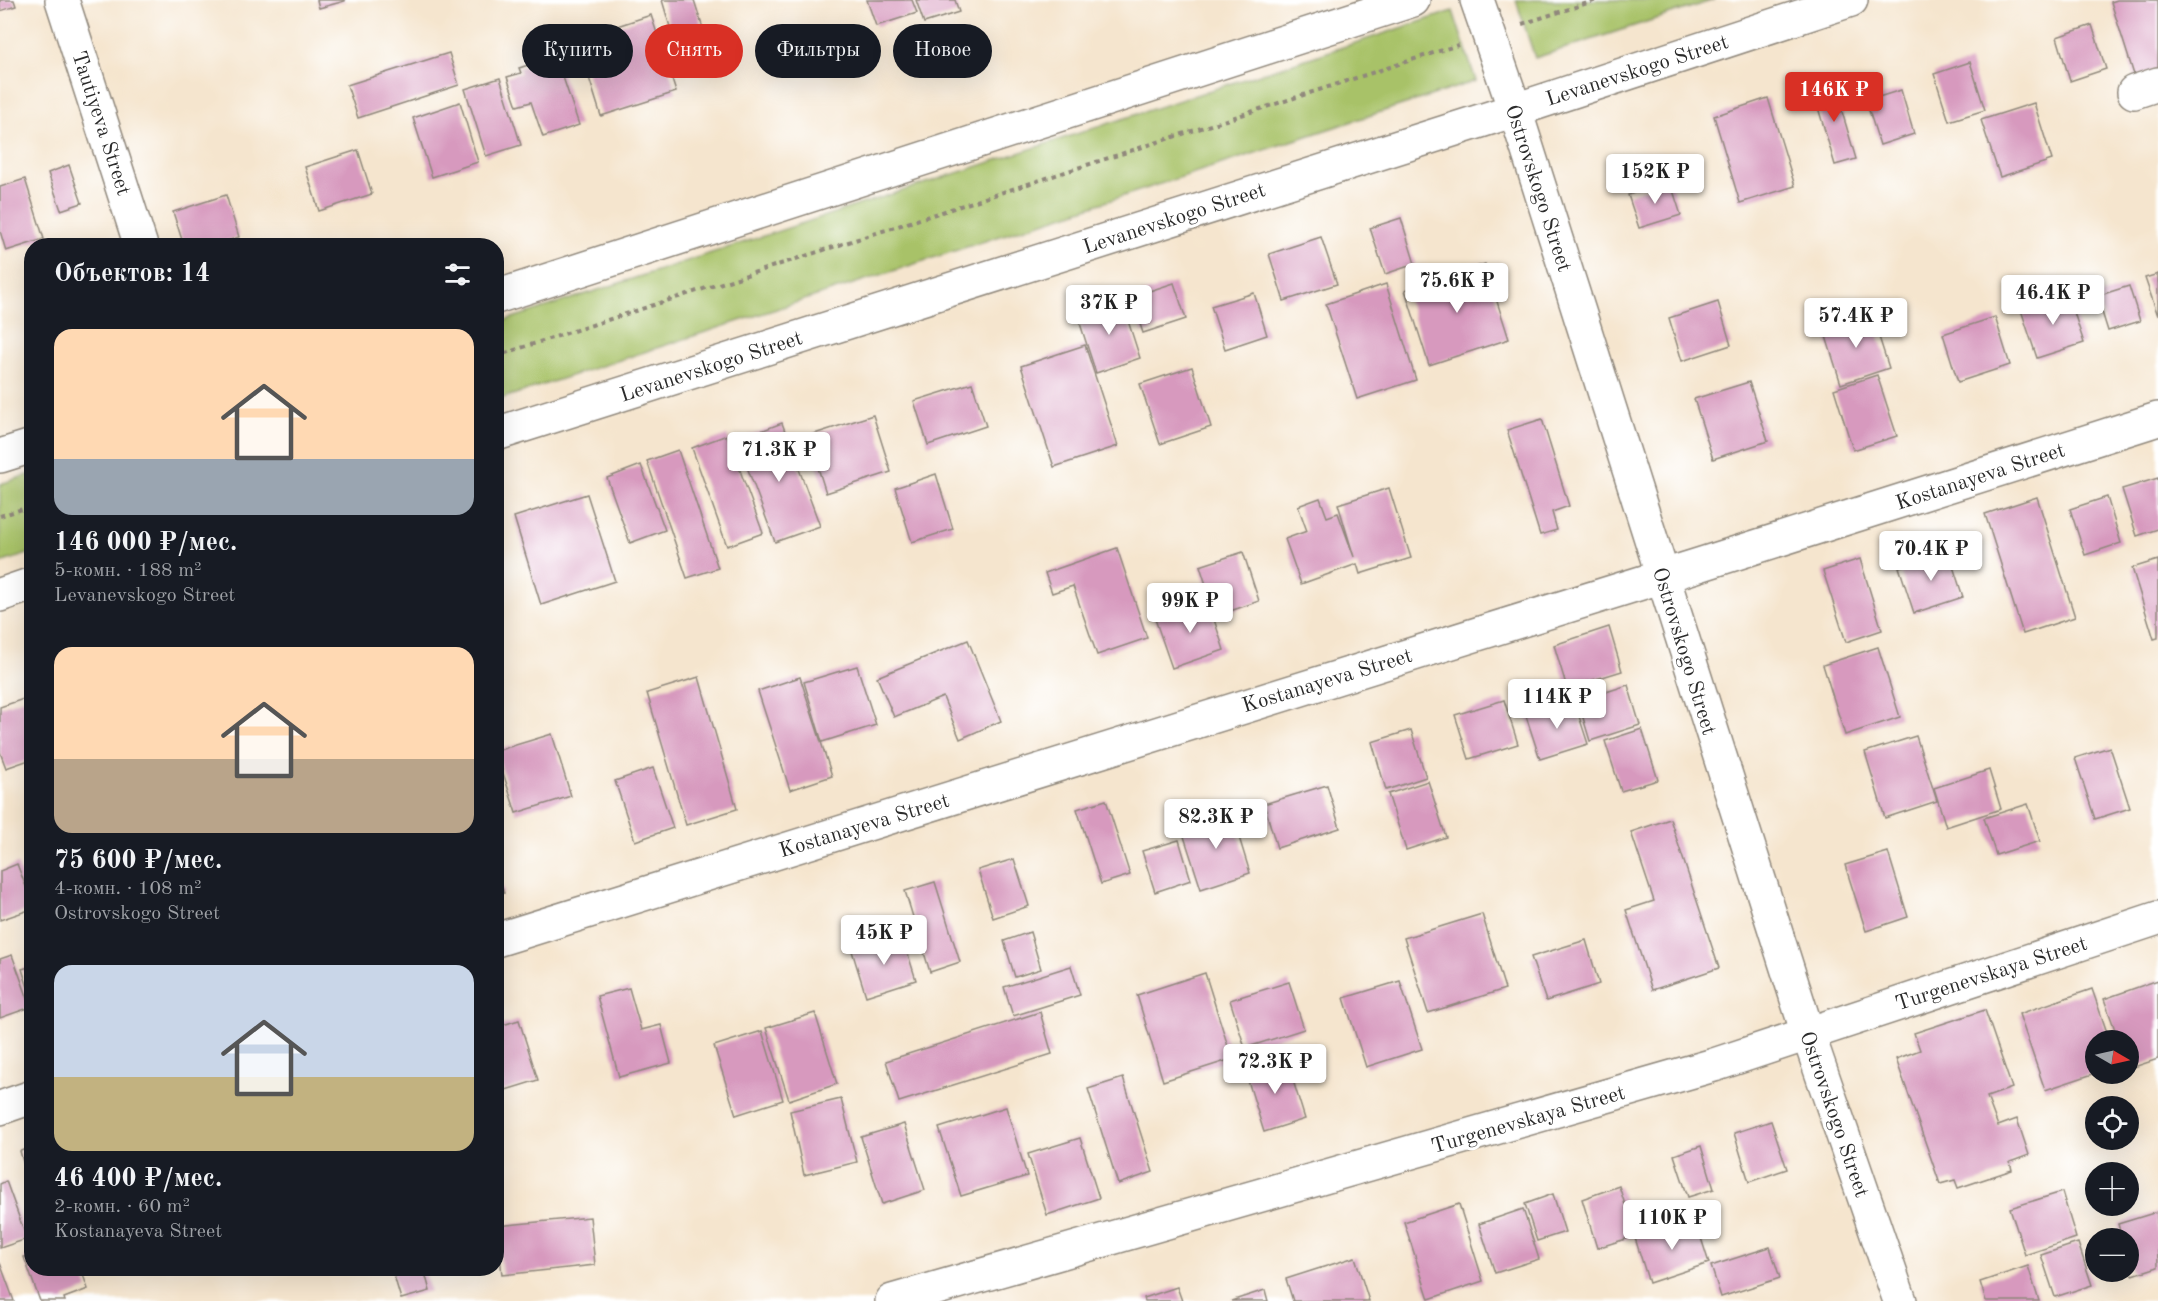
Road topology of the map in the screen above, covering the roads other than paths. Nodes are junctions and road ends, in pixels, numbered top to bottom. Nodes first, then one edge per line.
1 (62, 0) edge
2 (1413, 0) edge
3 (1477, 0) edge
4 (1851, 0) edge
5 (1515, 110) junction
6 (138, 238) edge
7 (504, 294) edge
8 (2158, 419) edge
9 (504, 431) edge
10 (24, 448) edge
11 (0, 456) edge
12 (1662, 577) junction
13 (24, 587) edge
14 (0, 595) edge
15 (2158, 918) edge
16 (504, 938) edge
17 (1808, 1034) junction
18 (24, 1100) edge
19 (0, 1108) edge
20 (892, 1301) edge
21 (1900, 1301) edge

1 - 6 street, Tautiyeva Street
2 - 7 street
3 - 5 street, Ostrovskogo Street
4 - 5 street, Levanevskogo Street
5 - 9 street, Levanevskogo Street
5 - 12 street, Ostrovskogo Street
8 - 12 street, Kostanayeva Street
10 - 11 street
12 - 16 street, Kostanayeva Street
12 - 17 street, Ostrovskogo Street
13 - 14 street
15 - 17 street, Turgenevskaya Street
17 - 20 street, Turgenevskaya Street
17 - 21 street, Ostrovskogo Street
18 - 19 street

